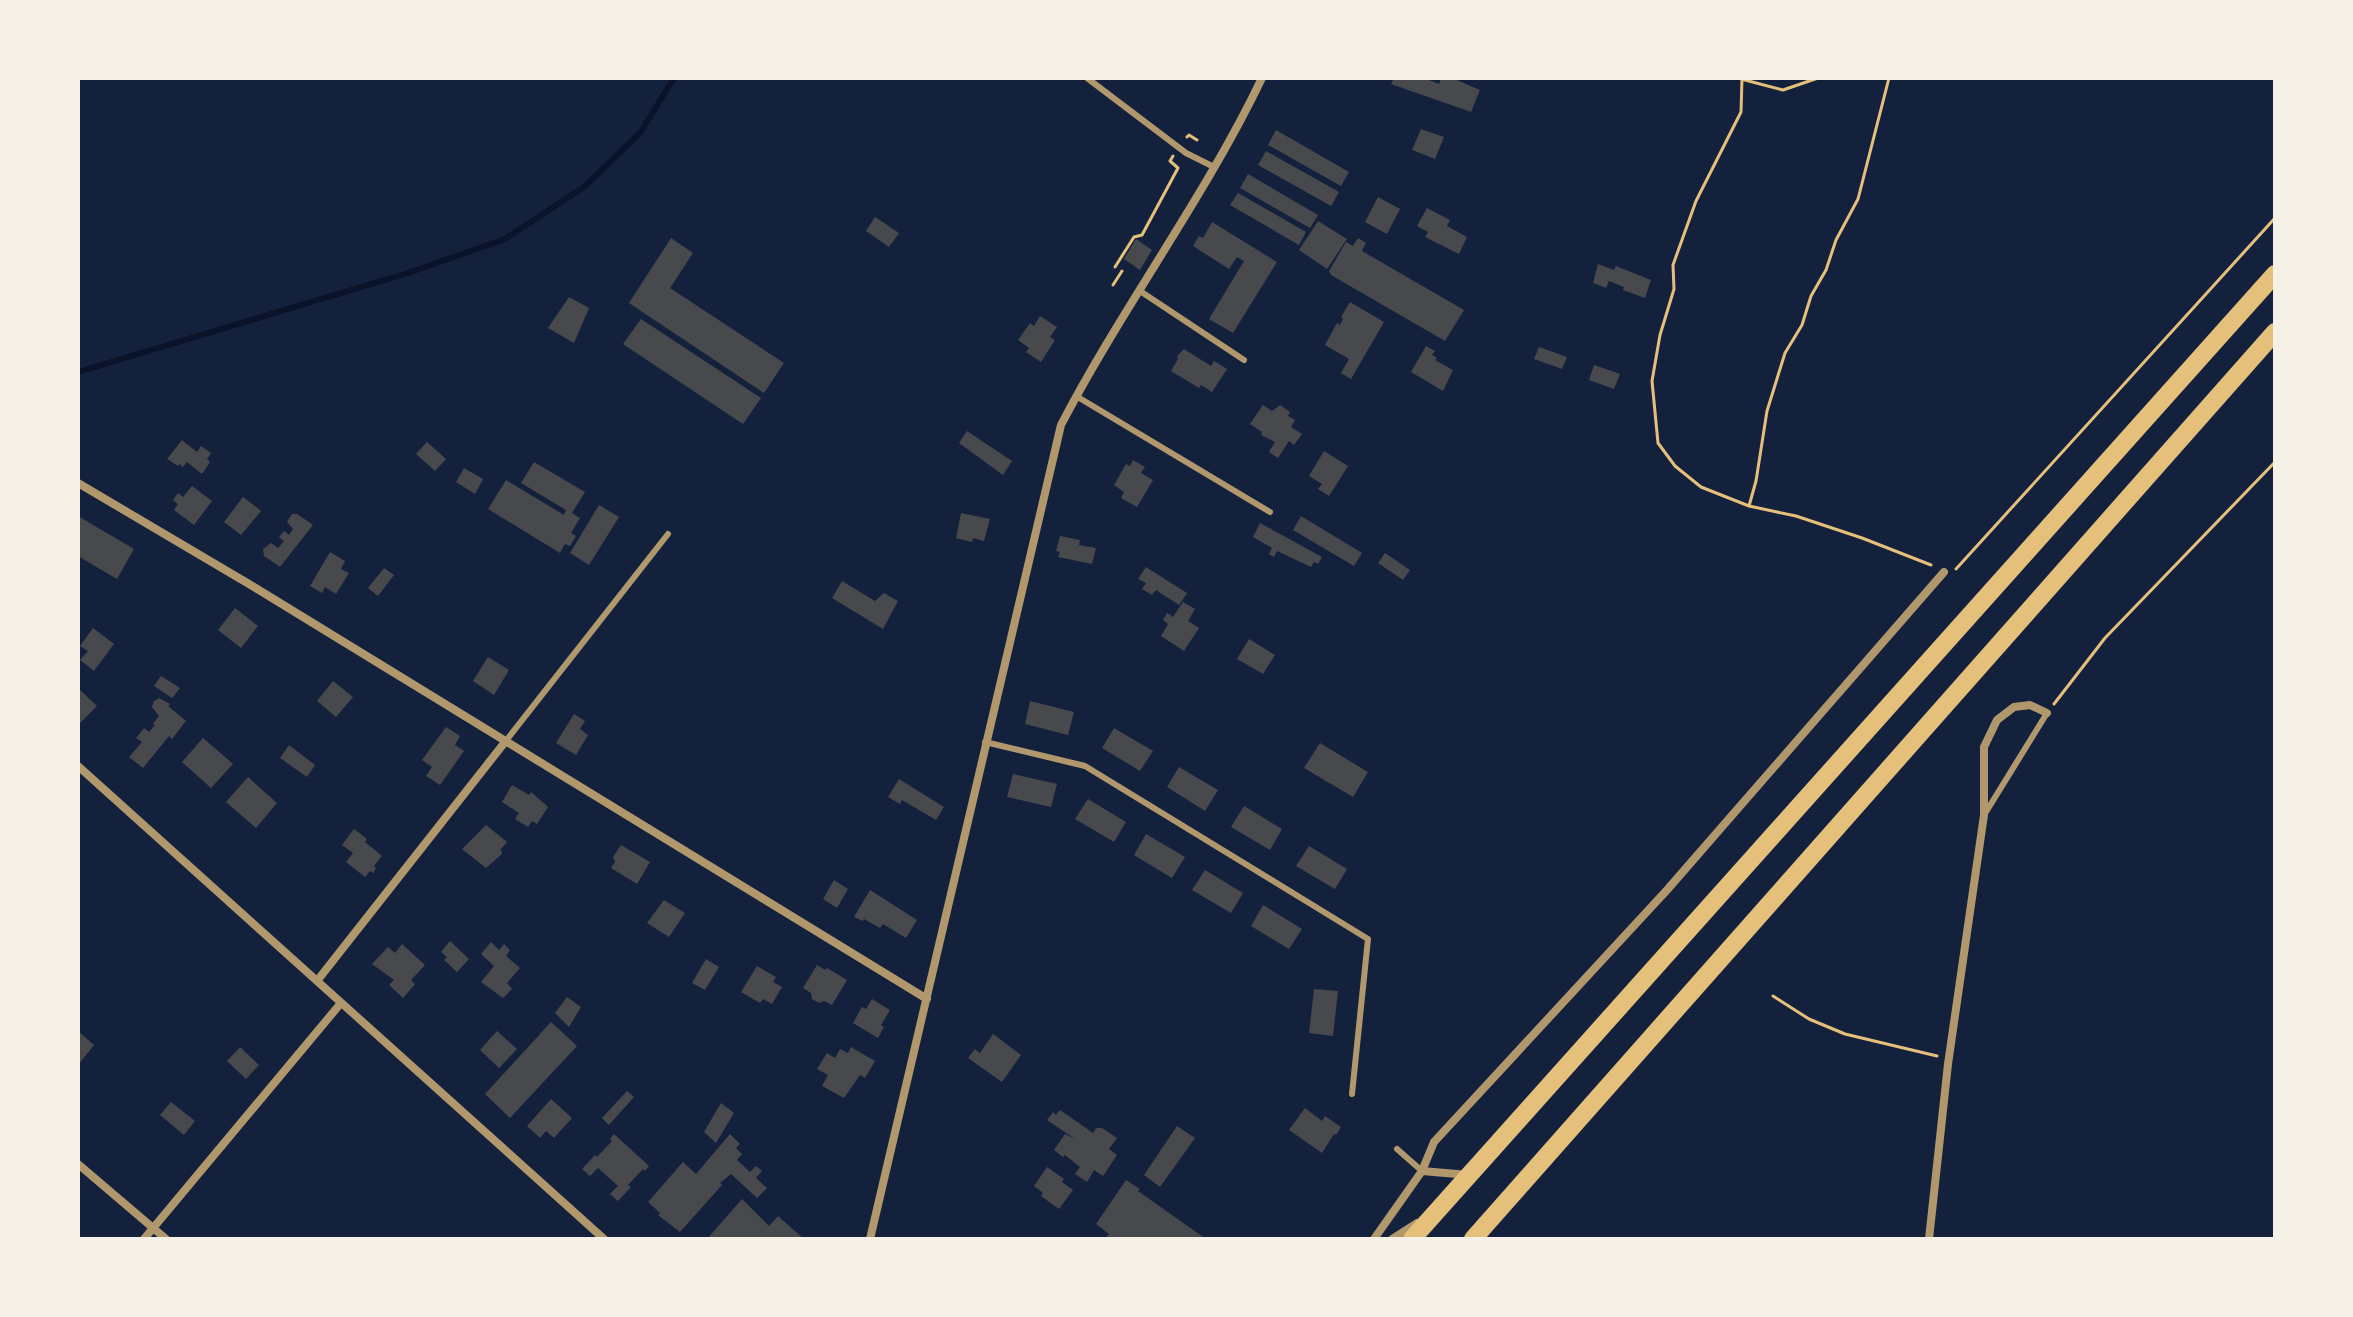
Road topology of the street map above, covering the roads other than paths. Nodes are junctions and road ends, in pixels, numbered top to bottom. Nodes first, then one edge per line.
1 (1087, 78) edge
2 (1262, 78) edge
3 (1214, 167) junction
4 (2275, 274) edge
5 (1140, 291) junction
6 (2275, 332) edge
7 (1244, 360) dead end
8 (1076, 396) junction
9 (78, 483) edge
10 (1270, 512) dead end
11 (668, 534) dead end
12 (1944, 572) road end
13 (2047, 713) joint
14 (505, 742) junction
15 (985, 742) junction
16 (78, 766) edge
17 (1984, 815) junction
18 (317, 981) junction
19 (927, 999) junction
20 (341, 1003) junction
21 (1352, 1094) dead end
22 (1397, 1149) dead end
23 (78, 1164) edge
24 (1422, 1171) junction
25 (1469, 1175) junction
26 (1438, 1210) junction
27 (153, 1228) junction
28 (144, 1239) edge
29 (166, 1239) edge
30 (604, 1239) edge
31 (870, 1239) edge
32 (1374, 1239) edge
33 (1392, 1239) edge
34 (1412, 1239) edge
35 (1473, 1239) edge
36 (1929, 1239) edge

1 - 3 lane
2 - 3 street
3 - 5 street
4 - 25 main road
5 - 7 lane
5 - 8 street
6 - 35 main road
8 - 10 lane
8 - 15 street
9 - 14 street
11 - 14 lane
12 - 24 street
13 - 17 lane
13 - 17 street
14 - 18 street
14 - 19 street
15 - 19 street
15 - 21 lane
16 - 18 street
17 - 36 street
18 - 20 street
19 - 31 street
20 - 27 street
20 - 30 street
22 - 24 lane
23 - 27 street
24 - 25 street
24 - 32 street
25 - 26 main road
26 - 33 street
26 - 34 main road
27 - 28 street
27 - 29 street

